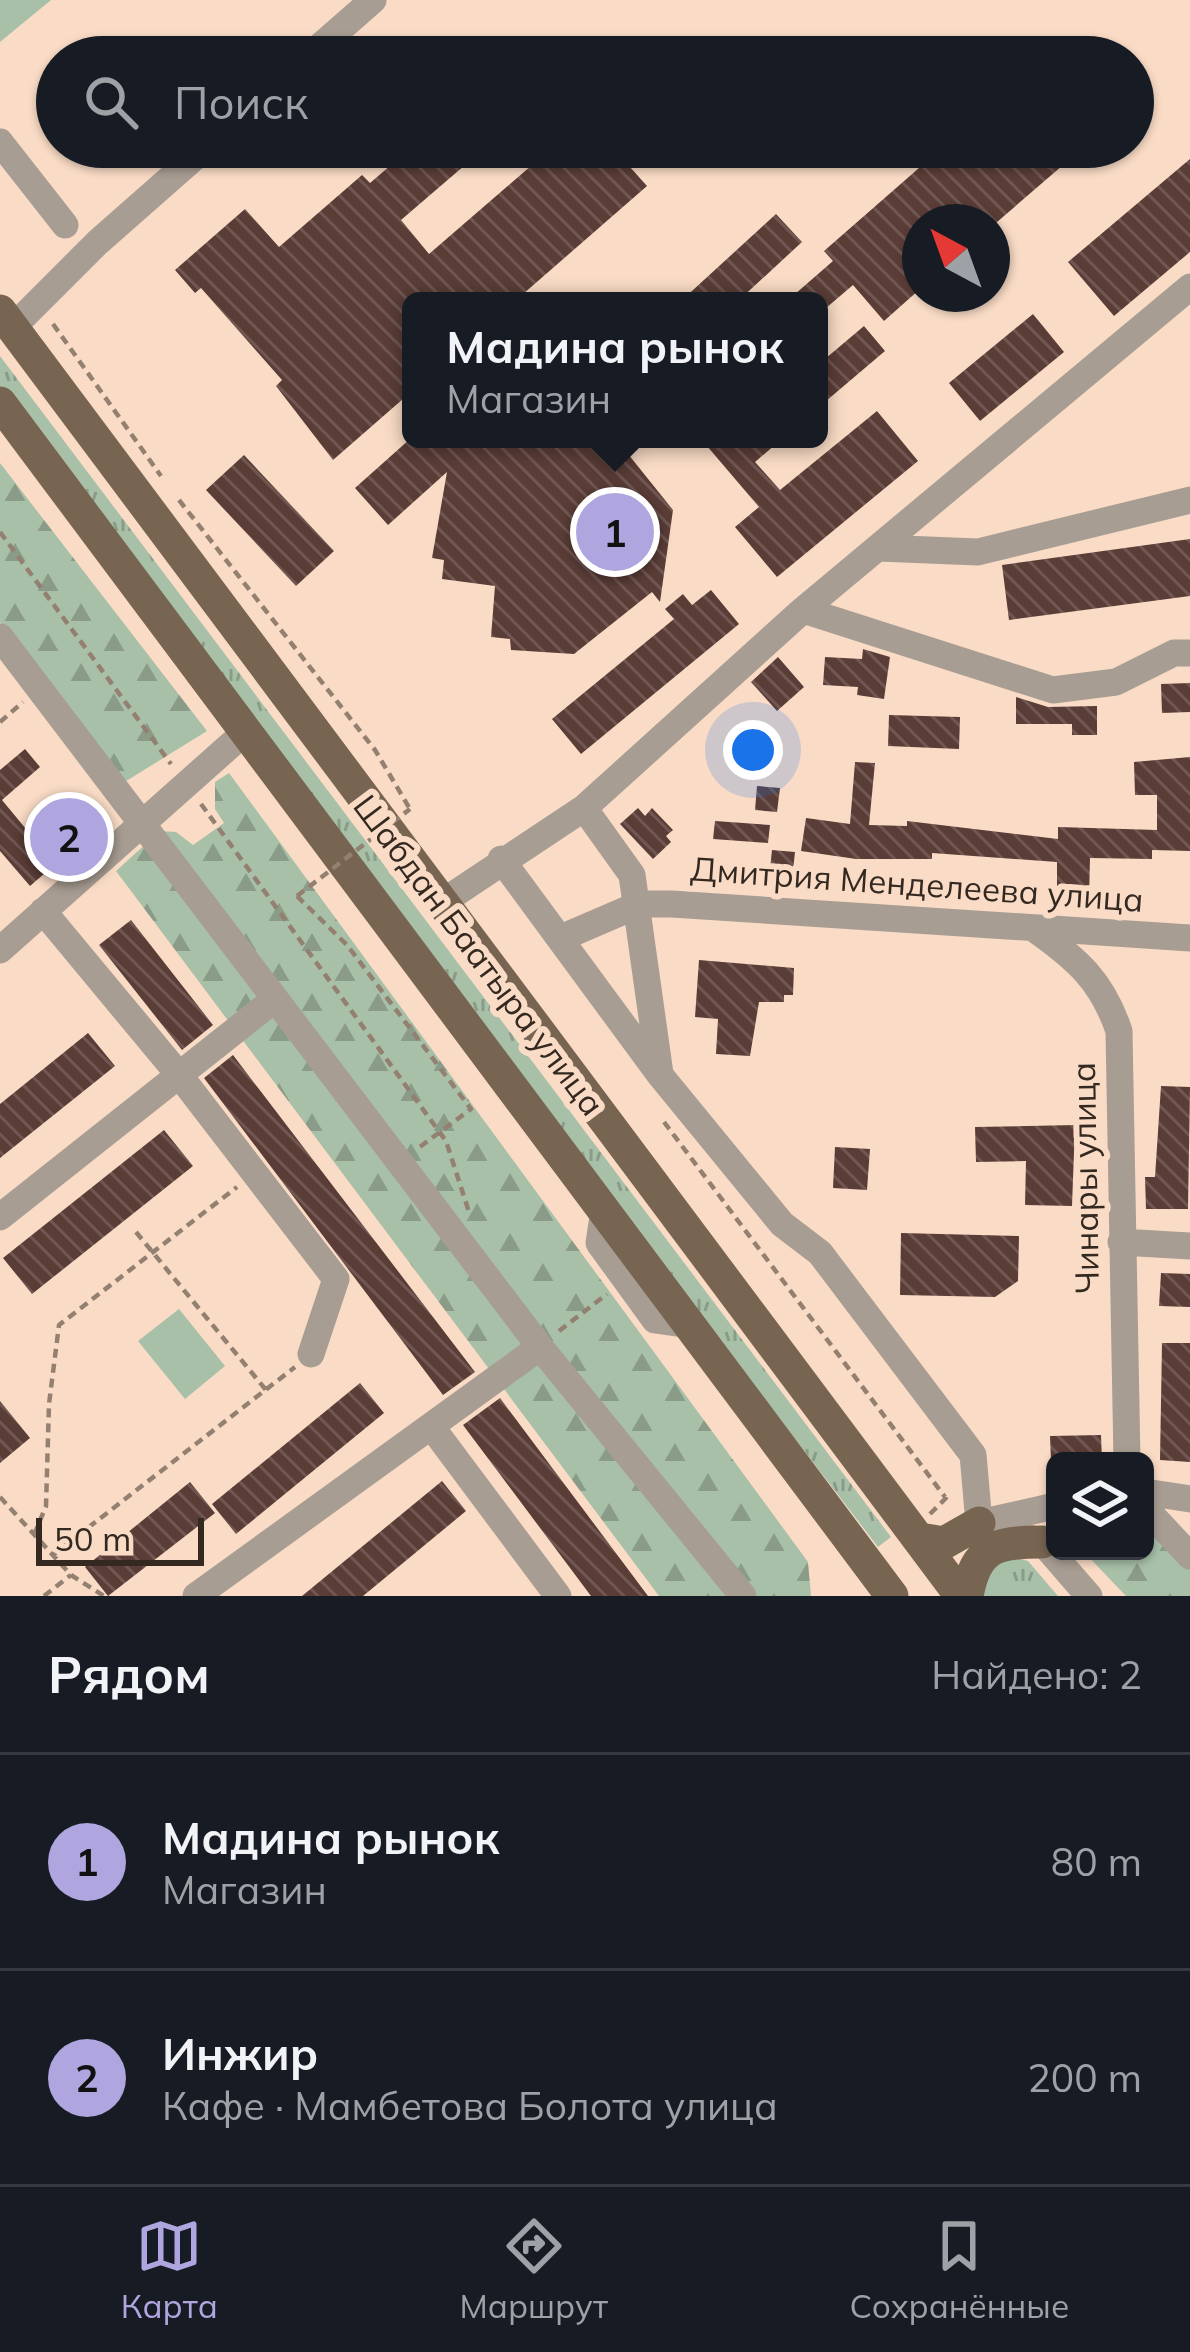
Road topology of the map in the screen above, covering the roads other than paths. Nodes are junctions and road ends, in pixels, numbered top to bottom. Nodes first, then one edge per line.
1 (373, 0) edge
2 (332, 36) edge
3 (0, 142) edge
4 (182, 168) edge
5 (65, 225) dead end
6 (1190, 286) edge
7 (6, 320) edge
8 (0, 403) edge
9 (1190, 500) edge
10 (878, 548) junction
11 (803, 610) junction
12 (0, 638) edge
13 (1190, 653) edge
14 (244, 733) junction
15 (584, 808) junction
16 (142, 820) junction
17 (501, 859) junction
18 (441, 903) junction
19 (640, 904) junction
20 (43, 911) junction
21 (1035, 929) junction
22 (561, 938) junction
23 (1190, 938) edge
24 (0, 950) edge
25 (275, 999) junction
26 (660, 1075) junction
27 (180, 1076) junction
28 (604, 1210) junction
29 (0, 1217) edge
30 (1121, 1242) junction
31 (1190, 1246) edge
32 (690, 1325) junction
33 (540, 1347) junction
34 (311, 1354) road end
35 (431, 1426) junction
36 (1127, 1452) edge
37 (1154, 1493) edge
38 (1190, 1498) edge
39 (1046, 1508) edge
40 (1154, 1518) edge
41 (979, 1523) junction
42 (924, 1528) junction
43 (1042, 1542) junction
44 (1190, 1556) edge
45 (196, 1596) edge
46 (558, 1596) edge
47 (743, 1596) edge
48 (892, 1596) edge
49 (964, 1596) edge
50 (1088, 1596) edge

1 - 2 street
3 - 5 street
4 - 7 street
6 - 10 street
7 - 18 main road, Шабдан Баатыра улица
8 - 14 main road, Шабдан Баатыра улица
9 - 10 street
10 - 11 street
11 - 13 street
11 - 15 street
12 - 16 street
14 - 16 street
14 - 28 main road, Шабдан Баатыра улица
15 - 17 street
15 - 19 street
16 - 20 street
16 - 25 street
17 - 18 street
17 - 22 street
18 - 42 main road, Шабдан Баатыра улица
19 - 21 street, Дмитрия Менделеева улица
19 - 22 street
19 - 26 street
20 - 24 street
20 - 27 street
21 - 23 street, Дмитрия Менделеева улица
21 - 30 street, Чинары улица
22 - 26 street
25 - 27 street
25 - 33 street
26 - 41 street
27 - 29 street
27 - 34 street
28 - 32 main road, Шабдан Баатыра улица
28 - 32 street
30 - 31 street
30 - 36 street, Чинары улица
32 - 48 main road, Шабдан Баатыра улица
33 - 35 street
33 - 47 street
35 - 45 street
35 - 46 street
37 - 38 street
39 - 41 street
40 - 44 street
41 - 42 main road
41 - 43 street
42 - 49 main road, Шабдан Баатыра улица
43 - 49 main road
43 - 50 street

